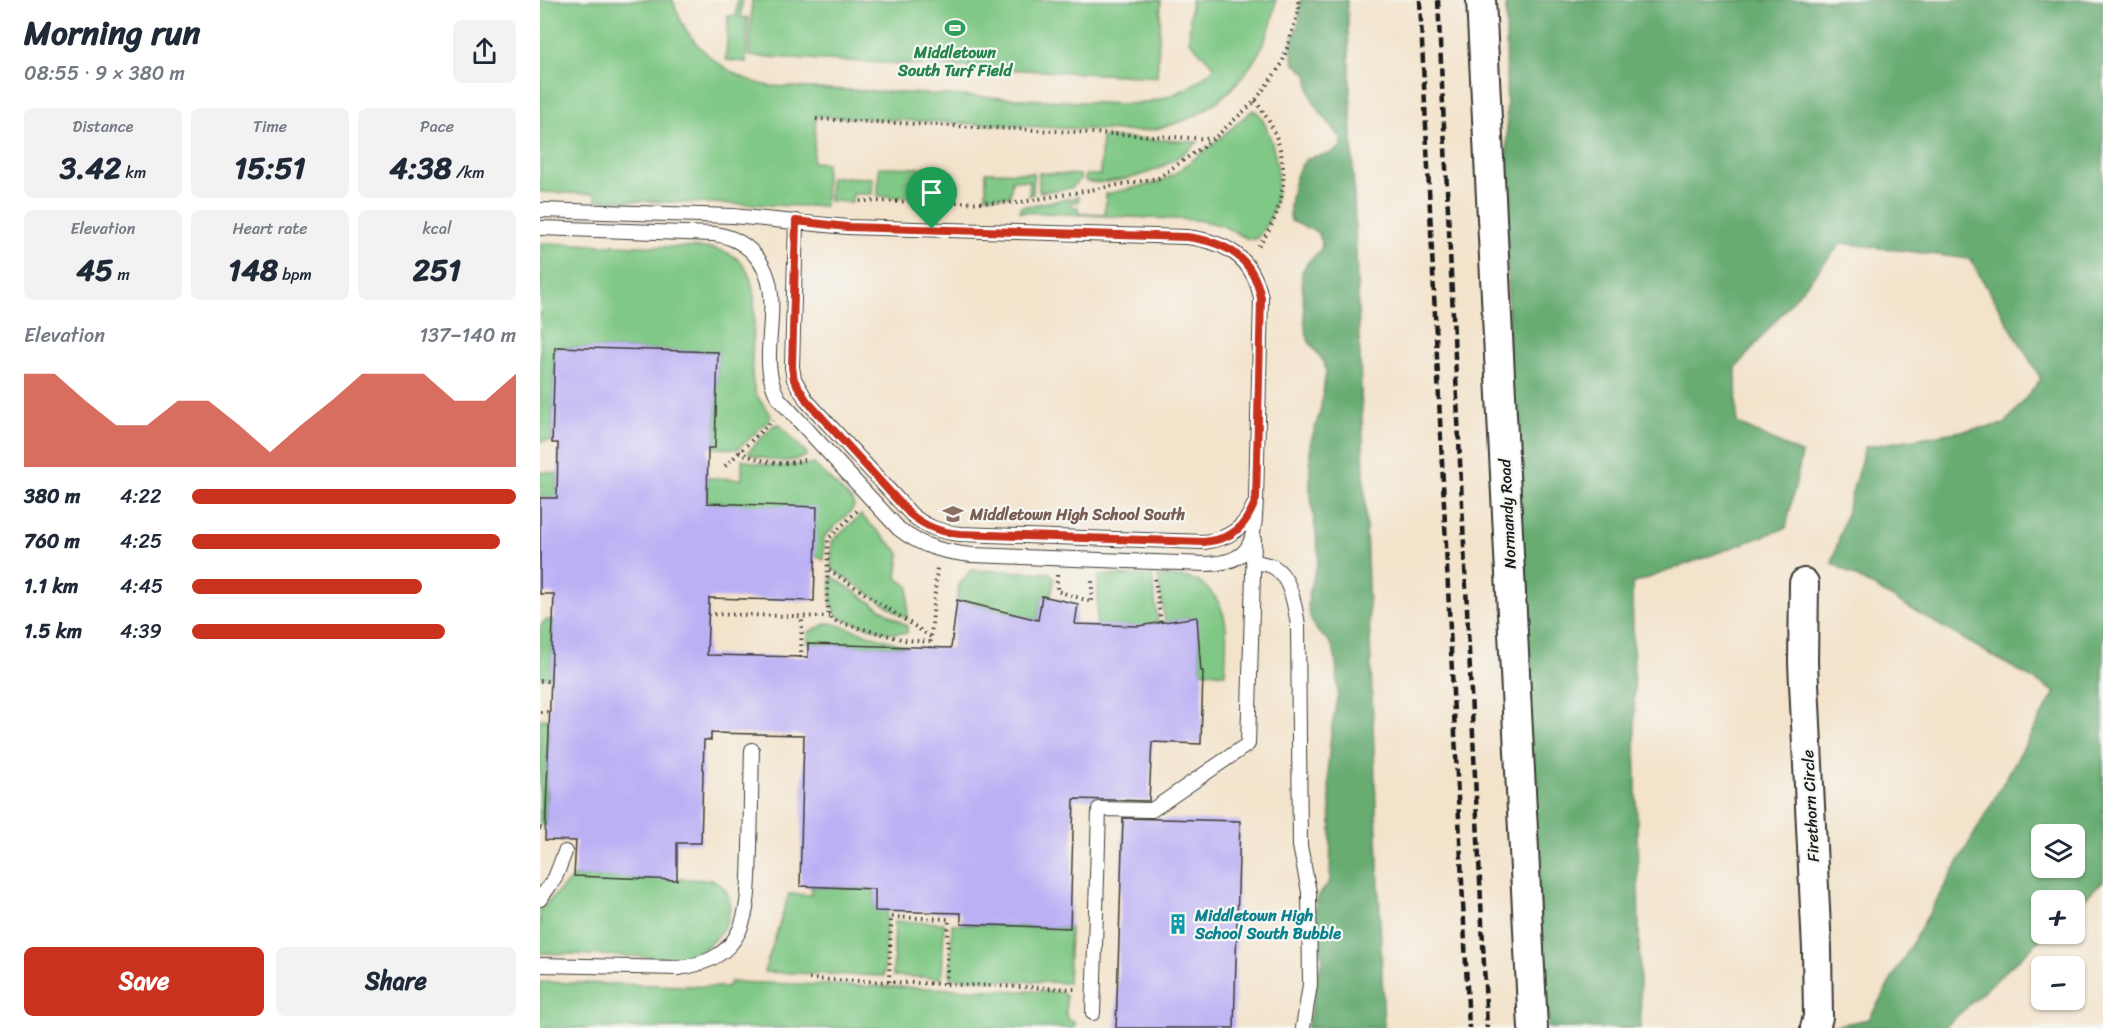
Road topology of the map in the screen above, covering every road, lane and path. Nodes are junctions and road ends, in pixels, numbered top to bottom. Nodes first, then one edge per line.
1 (1298, 0) edge
2 (1481, 0) edge
3 (1255, 101) junction
4 (816, 119) dead end
5 (1213, 139) junction
6 (860, 201) dead end
7 (540, 210) edge
8 (796, 221) junction
9 (540, 228) edge
10 (1245, 262) junction
11 (778, 416) dead end
12 (740, 452) junction
13 (816, 457) dead end
14 (725, 466) dead end
15 (1256, 499) junction
16 (862, 507) dead end
17 (1254, 531) junction
18 (1253, 561) junction
19 (938, 563) dead end
20 (1057, 569) dead end
21 (828, 570) junction
22 (1093, 570) dead end
23 (1154, 572) dead end
24 (1804, 583) dead end
25 (708, 614) dead end
26 (802, 616) junction
27 (829, 617) junction
28 (1161, 622) dead end
29 (931, 642) junction
30 (801, 658) dead end
31 (540, 681) edge
32 (550, 681) dead end
33 (540, 712) edge
34 (549, 712) dead end
35 (752, 750) dead end
36 (565, 852) dead end
37 (540, 899) edge
38 (540, 965) edge
39 (809, 979) dead end
40 (889, 982) junction
41 (946, 984) junction
42 (1094, 990) junction
43 (1094, 1013) dead end
44 (1302, 1028) edge
45 (1533, 1028) edge
46 (1815, 1028) edge

1 - 3 path
2 - 45 street, Normandy Road
3 - 5 path
3 - 10 path
4 - 5 path
5 - 6 path
7 - 8 lane
8 - 10 lane
8 - 15 lane
9 - 17 lane
10 - 15 lane
11 - 12 path
12 - 13 path
12 - 14 path
15 - 17 lane
16 - 21 path
17 - 18 lane
18 - 42 lane
18 - 44 lane
19 - 29 path
20 - 22 path
21 - 27 path
21 - 29 path
23 - 28 path
24 - 46 street, Firethorn Circle
25 - 26 path
26 - 27 path
26 - 30 path
27 - 29 path
31 - 32 path
33 - 34 path
35 - 38 lane
36 - 37 lane
39 - 40 path
40 - 41 path
40 - 41 path
41 - 42 path
42 - 43 lane

